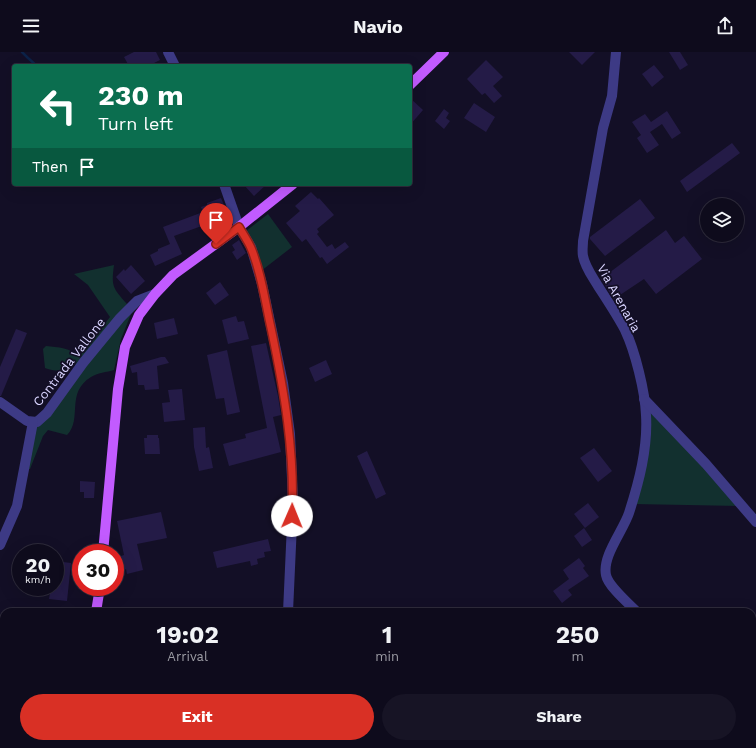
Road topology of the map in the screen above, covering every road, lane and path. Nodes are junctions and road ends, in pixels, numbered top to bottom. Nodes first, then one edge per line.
1 (168, 52) edge
2 (444, 52) edge
3 (616, 52) edge
4 (174, 64) edge
5 (412, 82) edge
6 (225, 186) edge
7 (290, 186) edge
8 (239, 227) junction
9 (155, 294) junction
10 (644, 399) junction
11 (0, 402) edge
12 (33, 422) junction
13 (756, 522) edge
14 (104, 544) edge
15 (0, 545) edge
16 (99, 596) edge
17 (97, 608) edge
18 (288, 608) edge
19 (633, 608) edge

1 - 4 street
2 - 5 main road
3 - 10 street, Via Arenaria
6 - 8 street
7 - 8 main road
8 - 9 main road
8 - 18 street
9 - 12 street, Contrada Vallone
9 - 14 main road
10 - 13 street
10 - 19 street, Via Arenaria
11 - 12 street, Contrada Vallone
12 - 15 street
16 - 17 main road

